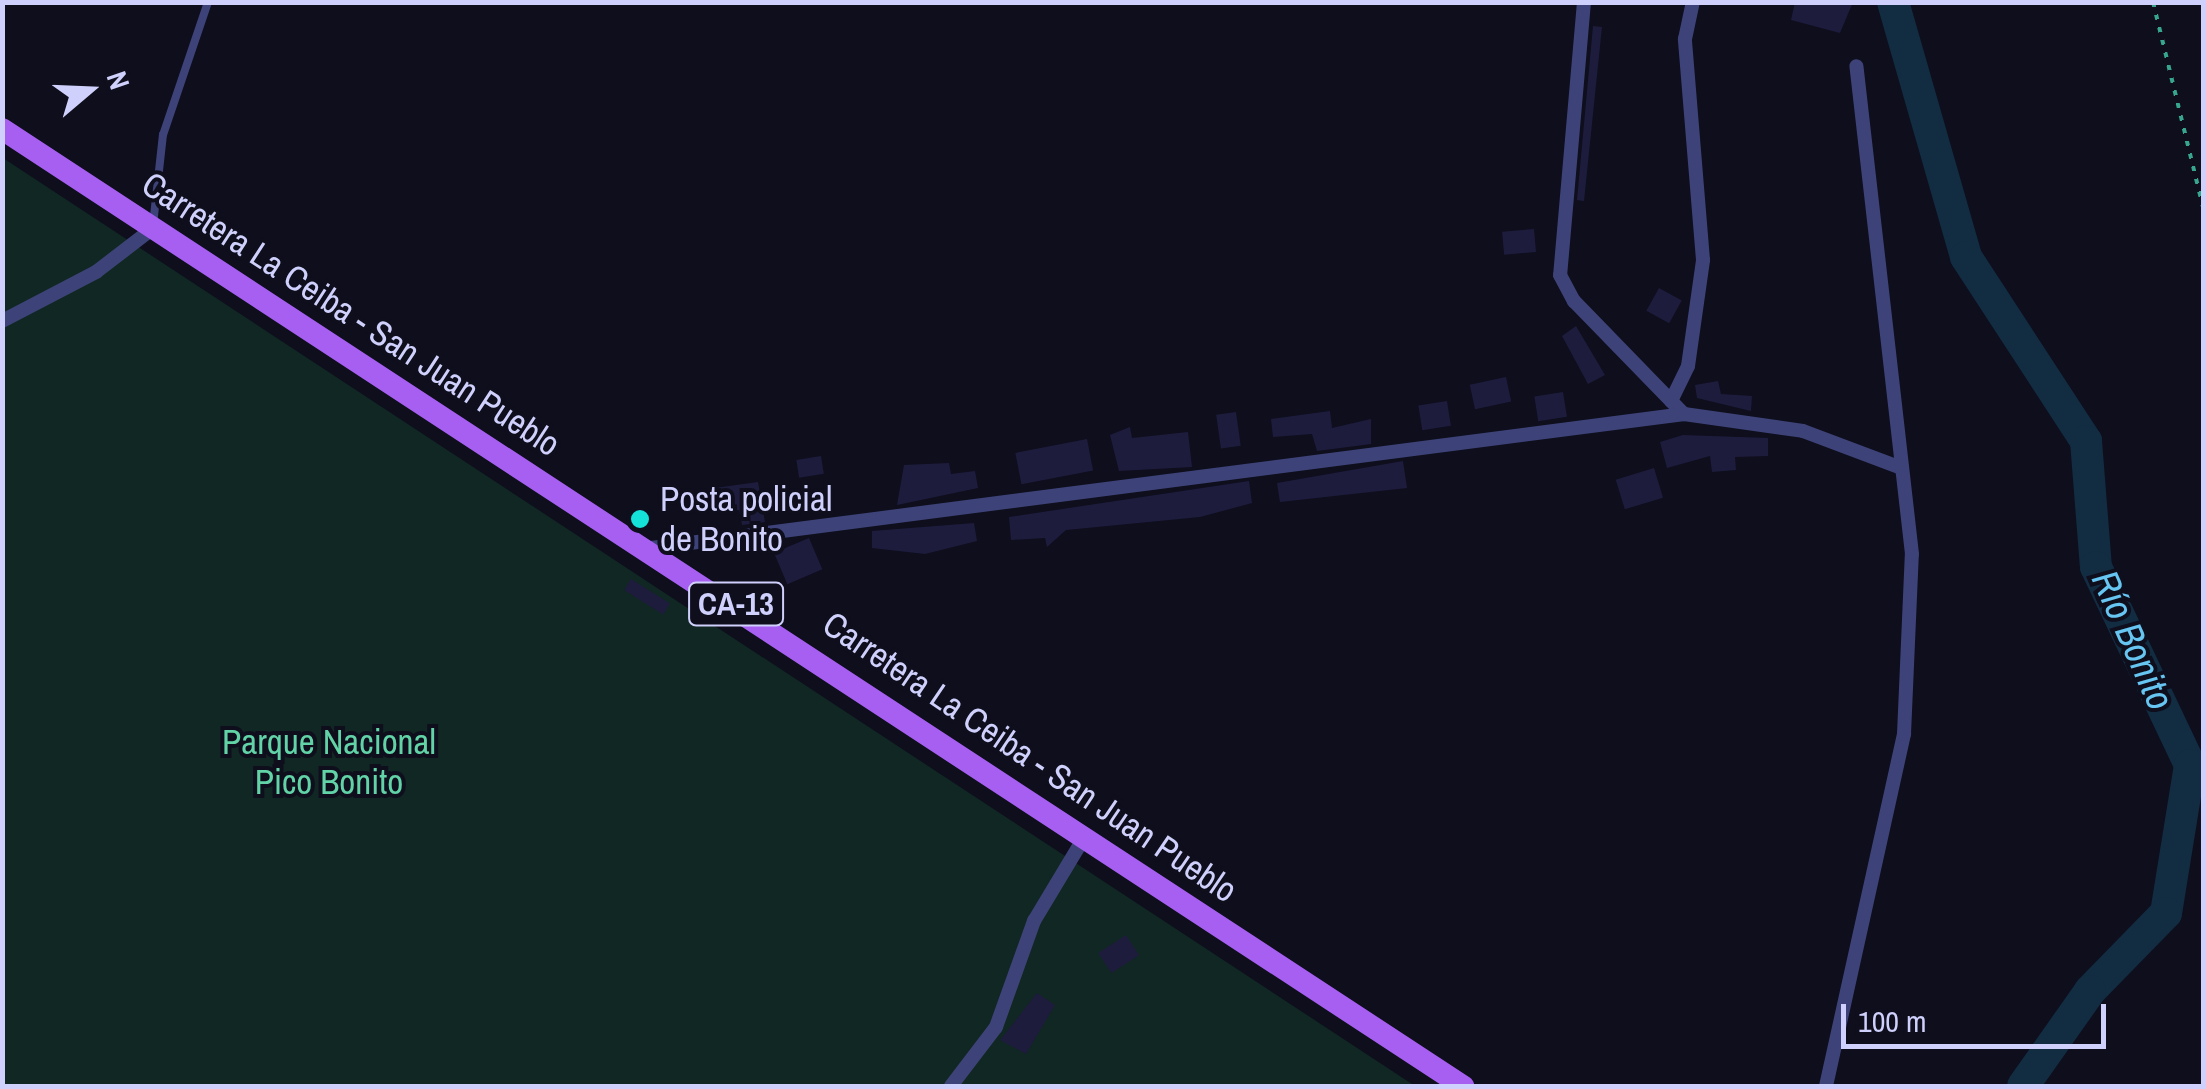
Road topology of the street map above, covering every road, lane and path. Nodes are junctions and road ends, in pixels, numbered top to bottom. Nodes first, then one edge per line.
1 (208, 2) edge
2 (1584, 2) edge
3 (1693, 2) edge
4 (2153, 2) edge
5 (1856, 66) dead end
6 (2, 129) edge
7 (2203, 210) edge
8 (152, 229) junction
9 (2, 321) edge
10 (1671, 401) junction
11 (1684, 414) junction
12 (1899, 467) junction
13 (651, 548) junction
14 (1085, 836) junction
15 (951, 1086) edge
16 (1463, 1086) edge
17 (1826, 1086) edge

1 - 8 lane
2 - 10 street
3 - 10 street
4 - 7 path
5 - 12 street
6 - 8 main road, Carretera La Ceiba - San Juan Pueblo / CA-13
8 - 9 street
8 - 13 main road, Carretera La Ceiba - San Juan Pueblo / CA-13
10 - 11 street
11 - 12 street
11 - 13 street
12 - 17 street
13 - 14 main road, Carretera La Ceiba - San Juan Pueblo / CA-13
14 - 15 street
14 - 16 main road, Carretera La Ceiba - San Juan Pueblo / CA-13

